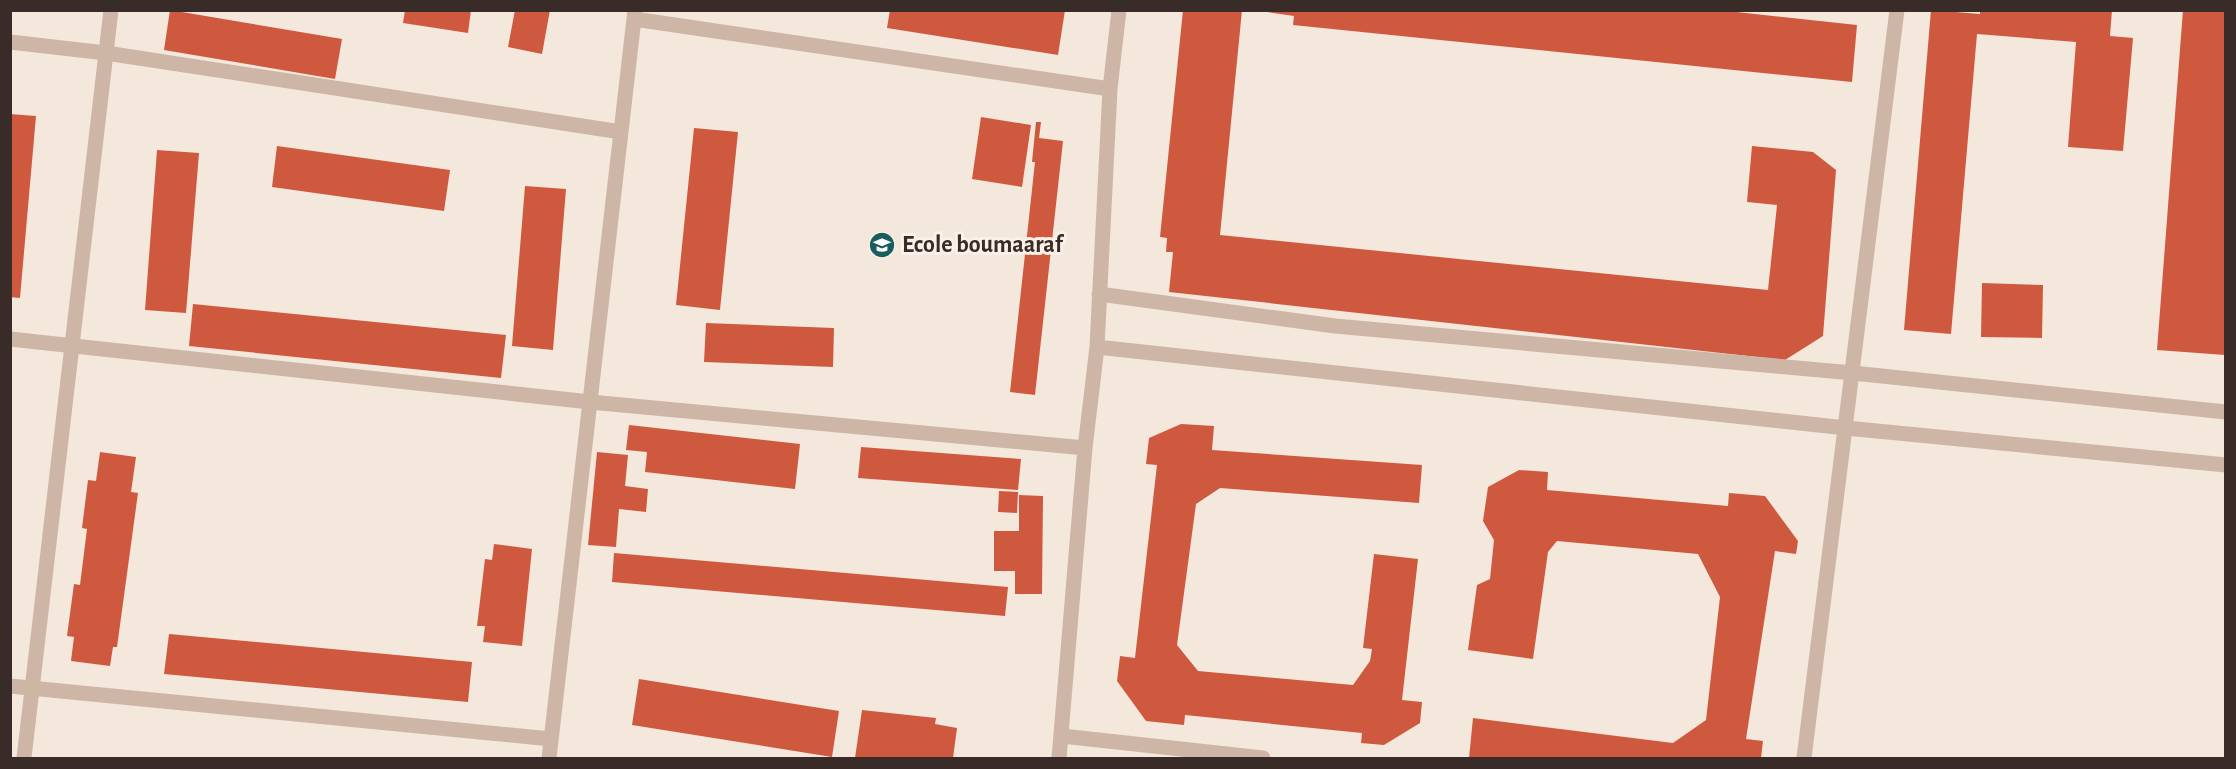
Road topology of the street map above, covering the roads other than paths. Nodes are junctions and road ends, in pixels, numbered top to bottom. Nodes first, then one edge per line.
1 (111, 10) edge
2 (1119, 10) edge
3 (1898, 10) edge
4 (634, 15) edge
5 (10, 42) edge
6 (106, 52) junction
7 (1110, 88) junction
8 (621, 132) junction
9 (1099, 294) junction
10 (10, 339) edge
11 (72, 343) junction
12 (1098, 347) junction
13 (1853, 373) junction
14 (590, 402) junction
15 (2226, 412) edge
16 (1846, 428) junction
17 (1085, 448) junction
18 (2226, 465) edge
19 (10, 686) edge
20 (32, 688) junction
21 (1062, 736) junction
22 (551, 740) junction
23 (24, 759) edge
24 (549, 759) edge
25 (1059, 759) edge
26 (1263, 759) edge
27 (1804, 759) edge

1 - 6 street
2 - 7 street
3 - 13 street
4 - 7 street
4 - 8 street
5 - 6 street
6 - 8 street
6 - 11 street
7 - 9 street
8 - 14 street
9 - 12 street
9 - 13 street
10 - 11 street
11 - 14 street
11 - 20 street
12 - 16 street
12 - 17 street
13 - 15 street
13 - 16 street
14 - 17 street
14 - 22 street
16 - 18 street
16 - 27 street
17 - 21 street
19 - 20 street
20 - 22 street
20 - 23 street
21 - 25 street
21 - 26 street
22 - 24 street

